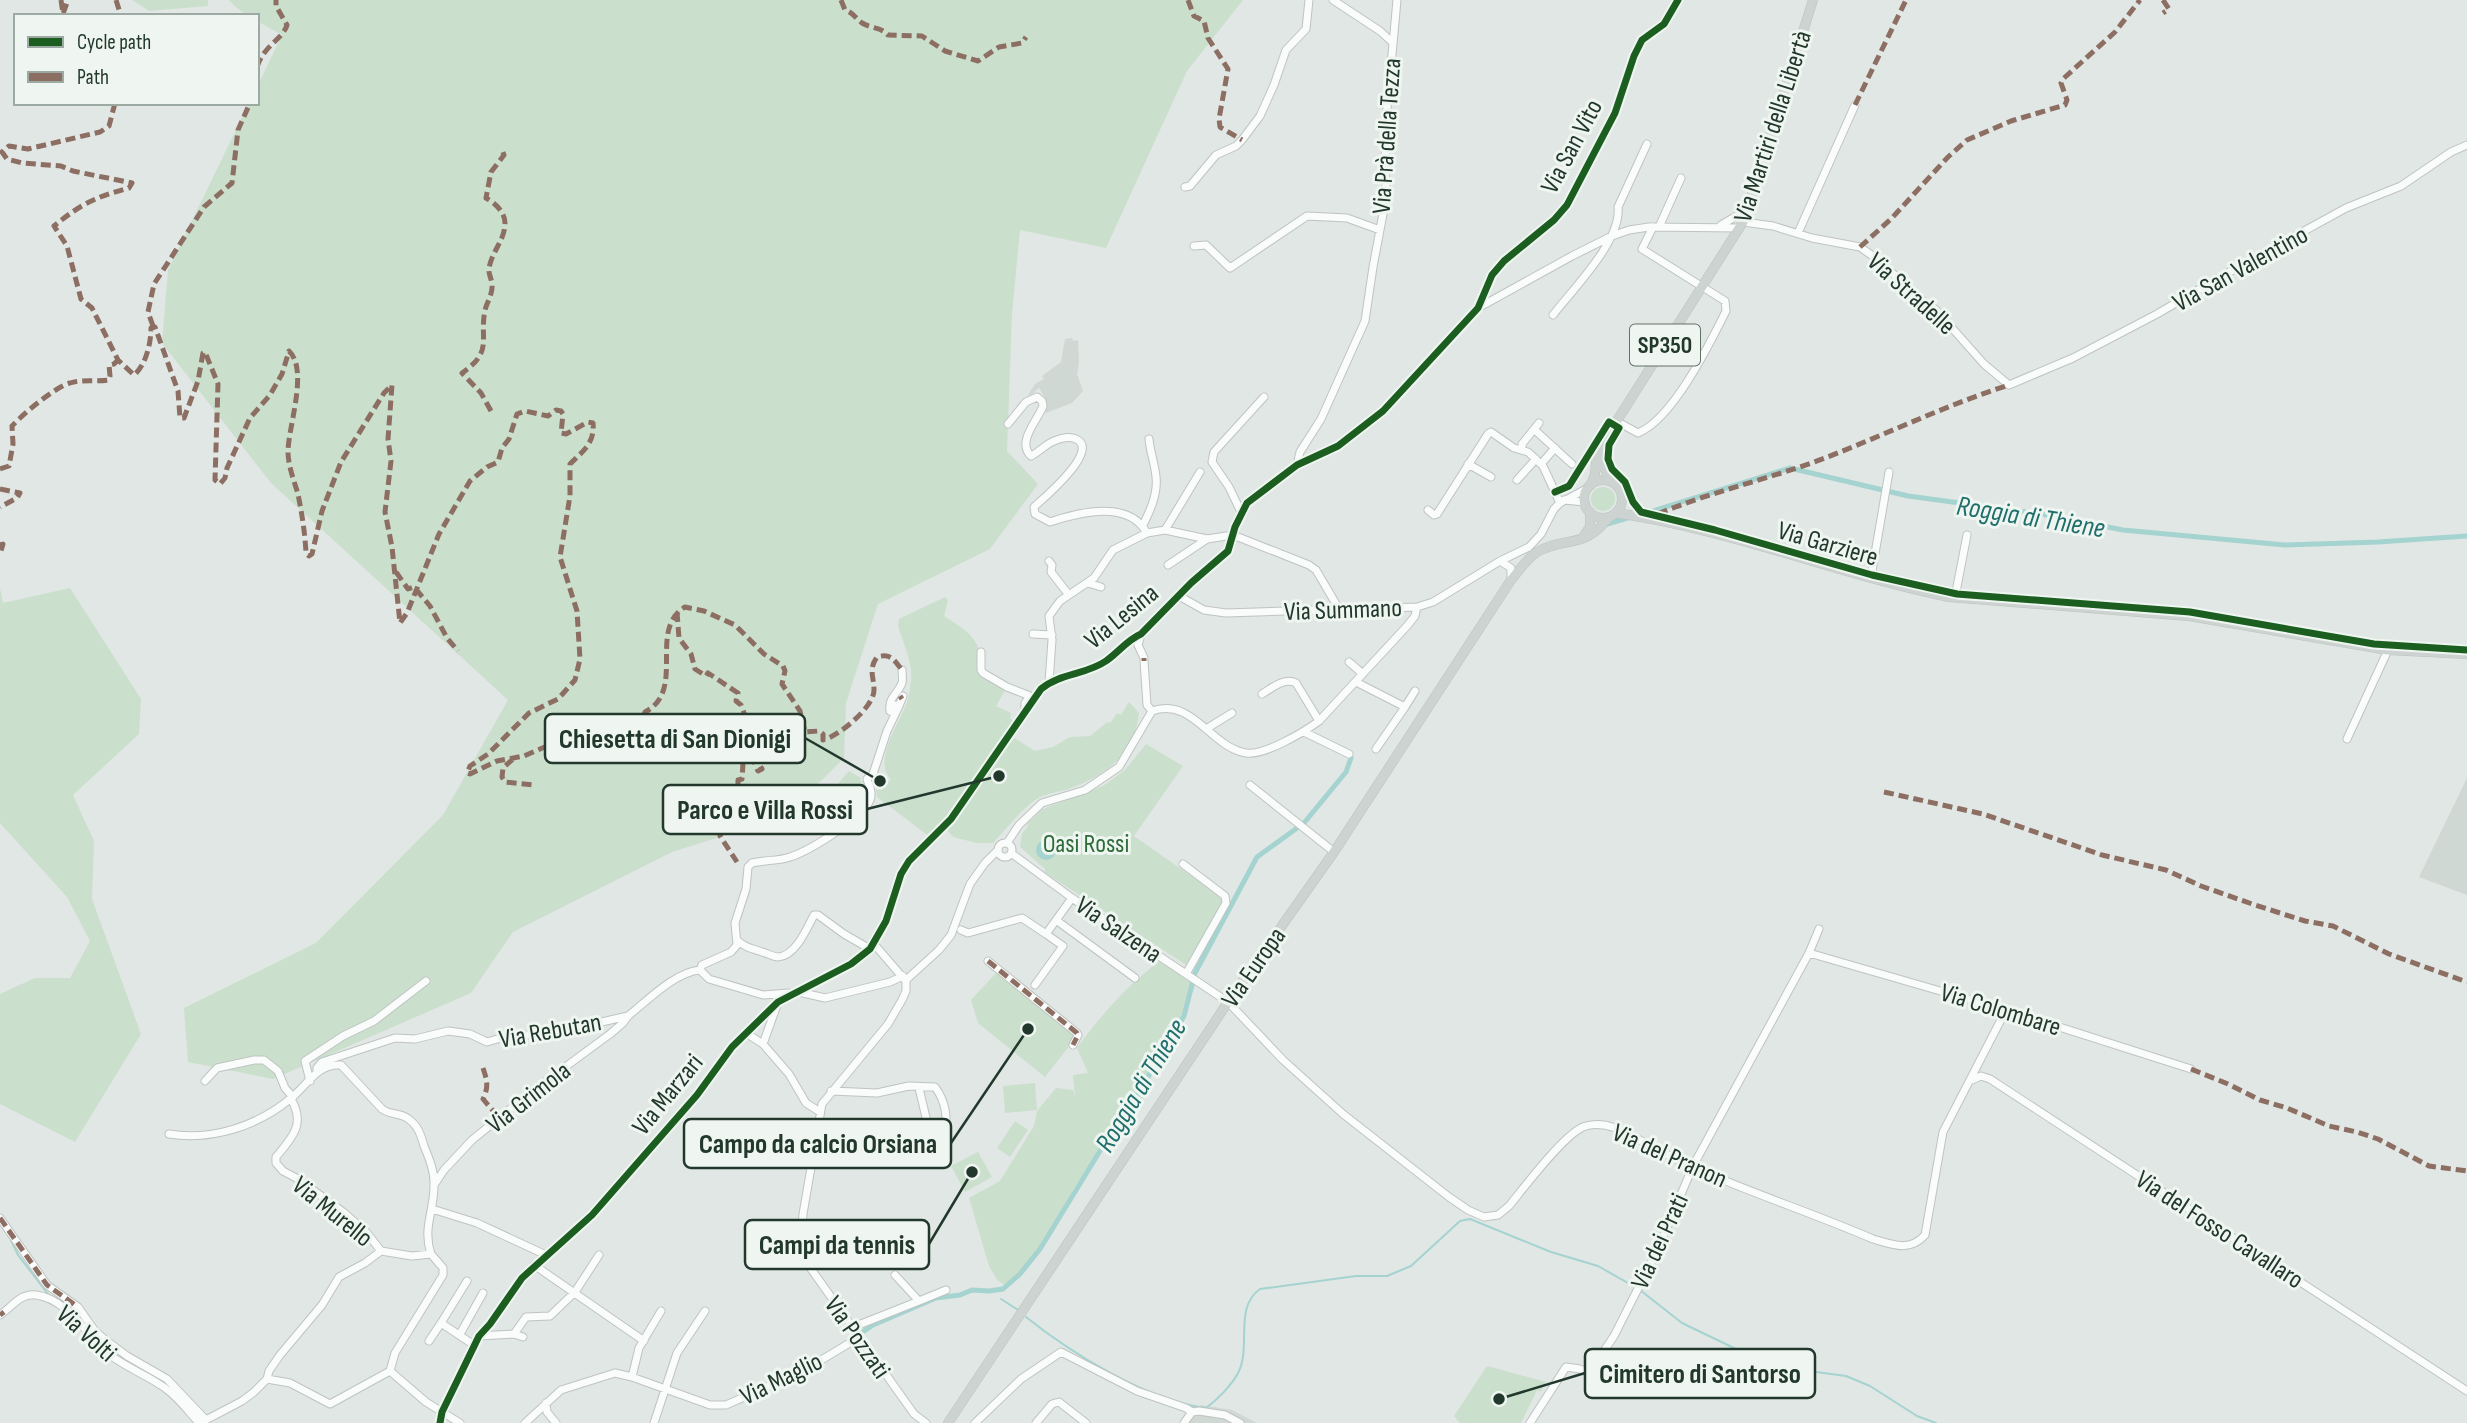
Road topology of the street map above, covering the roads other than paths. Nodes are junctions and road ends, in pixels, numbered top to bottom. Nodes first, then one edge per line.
1 (1308, 0) edge
2 (1334, 0) edge
3 (1397, 0) edge
4 (1678, 0) edge
5 (1813, 0) edge
6 (1392, 42) junction
7 (1855, 105) dead end
8 (1647, 144) dead end
9 (2467, 145) edge
10 (1681, 178) dead end
11 (1185, 187) dead end
12 (1747, 210) junction
13 (1741, 225) junction
14 (1656, 227) junction
15 (1717, 227) junction
16 (1380, 230) junction
17 (1798, 233) junction
18 (1612, 236) junction
19 (1194, 246) dead end
20 (1727, 247) junction
21 (1703, 286) junction
22 (1478, 308) junction
23 (1553, 315) dead end
24 (2009, 385) joint
25 (1264, 397) dead end
26 (1616, 421) junction
27 (1539, 423) dead end
28 (1008, 424) dead end
29 (1537, 432) dead end
30 (1149, 439) dead end
31 (1603, 442) junction
32 (1555, 448) junction
33 (1521, 450) junction
34 (1538, 461) junction
35 (1468, 464) junction
36 (1572, 464) dead end
37 (1297, 465) junction
38 (1200, 472) dead end
39 (1889, 472) dead end
40 (1491, 477) dead end
41 (1517, 480) dead end
42 (1614, 484) junction
43 (1590, 487) junction
44 (1622, 500) junction
45 (1562, 502) junction
46 (1585, 502) junction
47 (1428, 510) dead end
48 (1241, 512) junction
49 (1590, 512) junction
50 (1612, 515) junction
51 (1634, 515) junction
52 (1145, 529) junction
53 (1165, 530) junction
54 (1233, 535) junction
55 (1967, 536) dead end
56 (1207, 539) junction
57 (1581, 540) junction
58 (1049, 561) dead end
59 (1500, 561) junction
60 (1168, 565) dead end
61 (1871, 577) junction
62 (1511, 580) junction
63 (1088, 583) junction
64 (1101, 587) dead end
65 (1069, 595) junction
66 (1179, 596) junction
67 (1955, 597) junction
68 (1418, 607) junction
69 (1339, 608) junction
70 (1033, 634) dead end
71 (1141, 634) junction
72 (1052, 635) junction
73 (2388, 650) junction
74 (981, 652) dead end
75 (2467, 654) edge
76 (1349, 662) dead end
77 (902, 670) dead end
78 (1363, 674) junction
79 (1049, 682) junction
80 (1356, 682) junction
81 (1415, 691) dead end
82 (1262, 694) dead end
83 (903, 696) dead end
84 (900, 706) junction
85 (1405, 707) junction
86 (1152, 711) junction
87 (1232, 713) dead end
88 (1025, 714) junction
89 (1319, 721) junction
90 (1206, 729) junction
91 (1304, 732) junction
92 (2347, 738) dead end
93 (1376, 749) dead end
94 (1349, 754) dead end
95 (1250, 785) dead end
96 (1007, 843) junction
97 (1334, 852) junction
98 (1011, 853) junction
99 (1000, 854) junction
100 (1183, 864) dead end
101 (1072, 898) junction
102 (1056, 920) junction
103 (1819, 929) dead end
104 (961, 930) dead end
105 (1046, 934) junction
106 (737, 940) junction
107 (872, 946) junction
108 (1810, 953) junction
109 (988, 961) dead end
110 (700, 970) junction
111 (1188, 975) junction
112 (904, 978) junction
113 (1135, 978) dead end
114 (426, 981) dead end
115 (1035, 985) dead end
116 (810, 986) junction
117 (799, 992) junction
118 (778, 1002) junction
119 (1228, 1002) junction
120 (2006, 1010) junction
121 (628, 1016) junction
122 (746, 1033) junction
123 (763, 1045) junction
124 (1073, 1045) dead end
125 (2191, 1069) dead end
126 (317, 1070) junction
127 (1972, 1080) junction
128 (205, 1081) dead end
129 (310, 1081) junction
130 (919, 1088) junction
131 (831, 1091) junction
132 (292, 1098) junction
133 (820, 1112) junction
134 (169, 1133) dead end
135 (1693, 1167) junction
136 (435, 1185) junction
137 (432, 1209) junction
138 (0, 1218) edge
139 (382, 1251) junction
140 (431, 1254) junction
141 (546, 1255) junction
142 (599, 1255) dead end
143 (534, 1265) junction
144 (895, 1275) dead end
145 (467, 1281) dead end
146 (946, 1290) dead end
147 (575, 1292) junction
148 (483, 1293) dead end
149 (919, 1301) junction
150 (661, 1311) dead end
151 (705, 1311) dead end
152 (2, 1313) edge
153 (441, 1322) junction
154 (851, 1328) junction
155 (460, 1334) junction
156 (514, 1334) junction
157 (479, 1336) junction
158 (523, 1337) dead end
159 (858, 1338) junction
160 (429, 1341) dead end
161 (644, 1341) junction
162 (474, 1345) junction
163 (390, 1371) junction
164 (632, 1377) junction
165 (267, 1379) junction
166 (664, 1389) junction
167 (2467, 1391) edge
168 (547, 1403) junction
169 (442, 1412) junction
170 (1192, 1412) junction
171 (201, 1422) edge
172 (440, 1423) edge
173 (460, 1423) edge
174 (526, 1423) edge
175 (556, 1423) edge
176 (654, 1423) edge
177 (926, 1423) edge
178 (950, 1423) edge
179 (975, 1423) edge
180 (1037, 1423) edge
181 (1086, 1423) edge
182 (1184, 1423) edge
183 (1240, 1423) edge
184 (1530, 1423) edge

1 - 11 street
2 - 6 street, Via Prà della Tezza
3 - 6 street, Via Prà della Tezza
4 - 22 street, Via San Vito
5 - 12 main road, Via Martiri della Libertà / SP350
6 - 16 street, Via Prà della Tezza
7 - 17 street
8 - 18 street
9 - 24 street, Via San Valentino
10 - 14 street
12 - 13 main road, Via Martiri della Libertà / SP350
12 - 15 street, Via Stradelle
13 - 15 street, Via Stradelle
13 - 17 street, Via Stradelle
13 - 20 main road, Via Martiri della Libertà / SP350
14 - 15 street, Via Stradelle
14 - 18 street, Via Stradelle
14 - 21 street
15 - 20 street
16 - 19 street, Via Prà della Tezza
16 - 37 street, Via Prà della Tezza
17 - 24 street, Via Stradelle
18 - 22 street, Via Stradelle
18 - 23 street
20 - 21 main road, Via Martiri della Libertà / SP350
21 - 26 main road, Via Martiri della Libertà / SP350
21 - 26 street
22 - 37 street, Via San Vito
25 - 48 street
26 - 31 main road, Via Martiri della Libertà / SP350
27 - 33 street
28 - 52 street
29 - 32 street
30 - 52 street
31 - 42 main road
31 - 43 main road, Via Martiri della Libertà / SP350
32 - 34 street
32 - 36 street
33 - 34 street
33 - 35 street
34 - 41 street
34 - 45 street
35 - 40 street
35 - 47 street
37 - 48 street, Via San Vito
38 - 53 street
39 - 61 street
42 - 43 main road
42 - 44 main road
43 - 45 street
43 - 46 main road, SP350
44 - 50 main road
44 - 51 main road
45 - 46 street
45 - 59 street, Via Summano
46 - 49 main road
48 - 54 street, Via Lesina
49 - 50 main road
49 - 57 main road
50 - 51 main road, Via Garziere
50 - 57 main road, Via Europa
51 - 61 main road, Via Garziere
52 - 53 street
52 - 63 street
53 - 56 street
54 - 56 street
54 - 66 street, Via Lesina
54 - 69 street
55 - 67 street
56 - 60 street
57 - 62 main road, Via Europa
58 - 65 street
59 - 62 street
59 - 68 street, Via Summano
61 - 67 main road, Via Garziere
62 - 97 main road, Via Europa
63 - 64 street
63 - 65 street
65 - 72 street
66 - 69 street, Via Summano
66 - 71 street, Via Lesina
67 - 73 main road, Via Garziere
68 - 69 street, Via Summano
68 - 78 street
70 - 72 street
71 - 79 street, Via Lesina
71 - 86 street
72 - 79 street
73 - 75 main road, Via Garziere
73 - 92 street
74 - 88 street
76 - 78 street
77 - 84 street
78 - 80 street
79 - 88 street
80 - 85 street
80 - 89 street
81 - 85 street
82 - 89 street
83 - 84 street
84 - 106 street
85 - 93 street
86 - 90 street
86 - 96 street
87 - 90 street
88 - 107 street
89 - 91 street
90 - 91 street
91 - 94 street
95 - 97 street
96 - 98 street
96 - 99 street
97 - 119 main road, Via Europa
98 - 99 street
98 - 101 street, Via Salzena
99 - 112 street
100 - 111 street
101 - 102 street
101 - 111 street, Via Salzena
102 - 105 street
102 - 113 street
103 - 108 street, Via dei Prati
104 - 105 street
105 - 115 street
106 - 107 street
106 - 110 street, Via Grimola
107 - 112 street
107 - 116 street
108 - 120 street, Via Colombare
108 - 135 street, Via dei Prati
109 - 124 street
110 - 116 street
110 - 121 street, Via Grimola
111 - 119 street, Via Salzena
112 - 117 street
112 - 131 street, Via Pozzati
114 - 129 street
116 - 117 street, Via Marzari
117 - 118 street, Via Marzari
118 - 122 street, Via Marzari
118 - 123 street
119 - 135 street, Via del Pranon
119 - 178 main road, Via Europa
120 - 125 street, Via Colombare
120 - 127 street
121 - 126 street, Via Rebutan
121 - 136 street, Via Grimola
122 - 123 street
122 - 141 street, Via Marzari
123 - 133 street
126 - 129 street
126 - 136 street
127 - 135 street, Via del Pranon
127 - 167 street, Via del Fosso Cavallaro
128 - 132 street
129 - 132 street
130 - 130 street
130 - 131 street
131 - 133 street, Via Pozzati
132 - 134 street
132 - 139 street, Via Murello
133 - 154 street, Via Pozzati
135 - 184 street, Via dei Prati
136 - 137 street
137 - 140 street
137 - 141 street
138 - 171 street, Via Volti
139 - 140 street, Via Murello
139 - 165 street
140 - 163 street
141 - 143 street, Via Marzari
142 - 147 street
143 - 147 street
143 - 157 street, Via Marzari
144 - 149 street
145 - 153 street
146 - 149 street
147 - 156 street
147 - 161 street
148 - 155 street
149 - 154 street
150 - 161 street
151 - 166 street
152 - 171 street, Via Volti
153 - 155 street
153 - 160 street
154 - 159 street, Via Pozzati
155 - 162 street
156 - 157 street
156 - 158 street
157 - 162 street, Via Marzari
159 - 166 street, Via Maglio
159 - 177 street, Via Pozzati
161 - 164 street
162 - 169 street, Via Marzari
163 - 165 street
163 - 169 street
164 - 166 street, Via Maglio
164 - 168 street, Via Maglio
165 - 171 street
166 - 176 street
168 - 174 street, Via Maglio
168 - 175 street
169 - 172 street, Via Marzari
169 - 173 street
170 - 179 street
170 - 182 street
170 - 183 street
180 - 181 street

